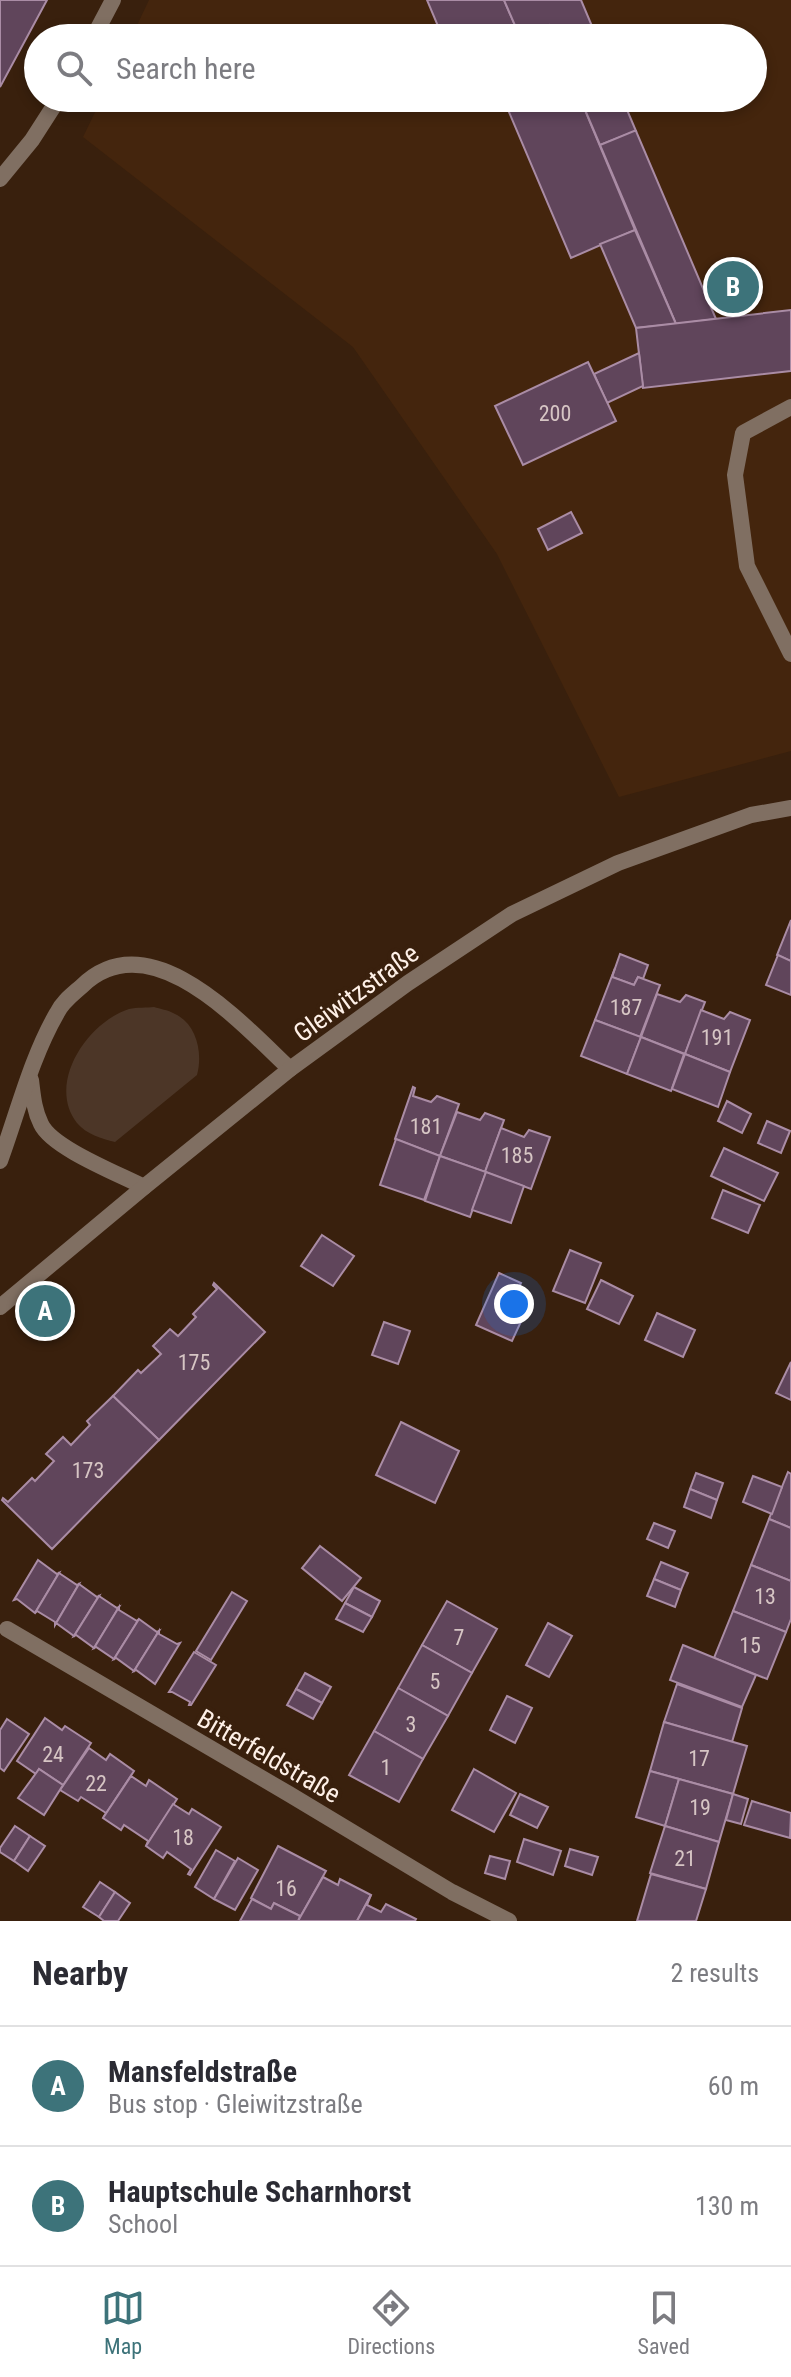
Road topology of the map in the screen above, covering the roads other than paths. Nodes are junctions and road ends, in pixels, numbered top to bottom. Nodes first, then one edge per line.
1 (113, 0) edge
2 (100, 24) edge
3 (50, 112) edge
4 (0, 179) edge
5 (791, 407) edge
6 (791, 654) edge
7 (791, 808) edge
8 (290, 1069) junction
9 (31, 1075) junction
10 (0, 1161) edge
11 (144, 1187) junction
12 (0, 1307) edge
13 (7, 1629) dead end
14 (509, 1921) edge

1 - 2 street
3 - 4 street
5 - 6 street
7 - 8 street, Gleiwitzstraße
8 - 9 street
8 - 11 street, Gleiwitzstraße
9 - 10 street
9 - 11 street
11 - 12 street, Gleiwitzstraße
13 - 14 street, Bitterfeldstraße

